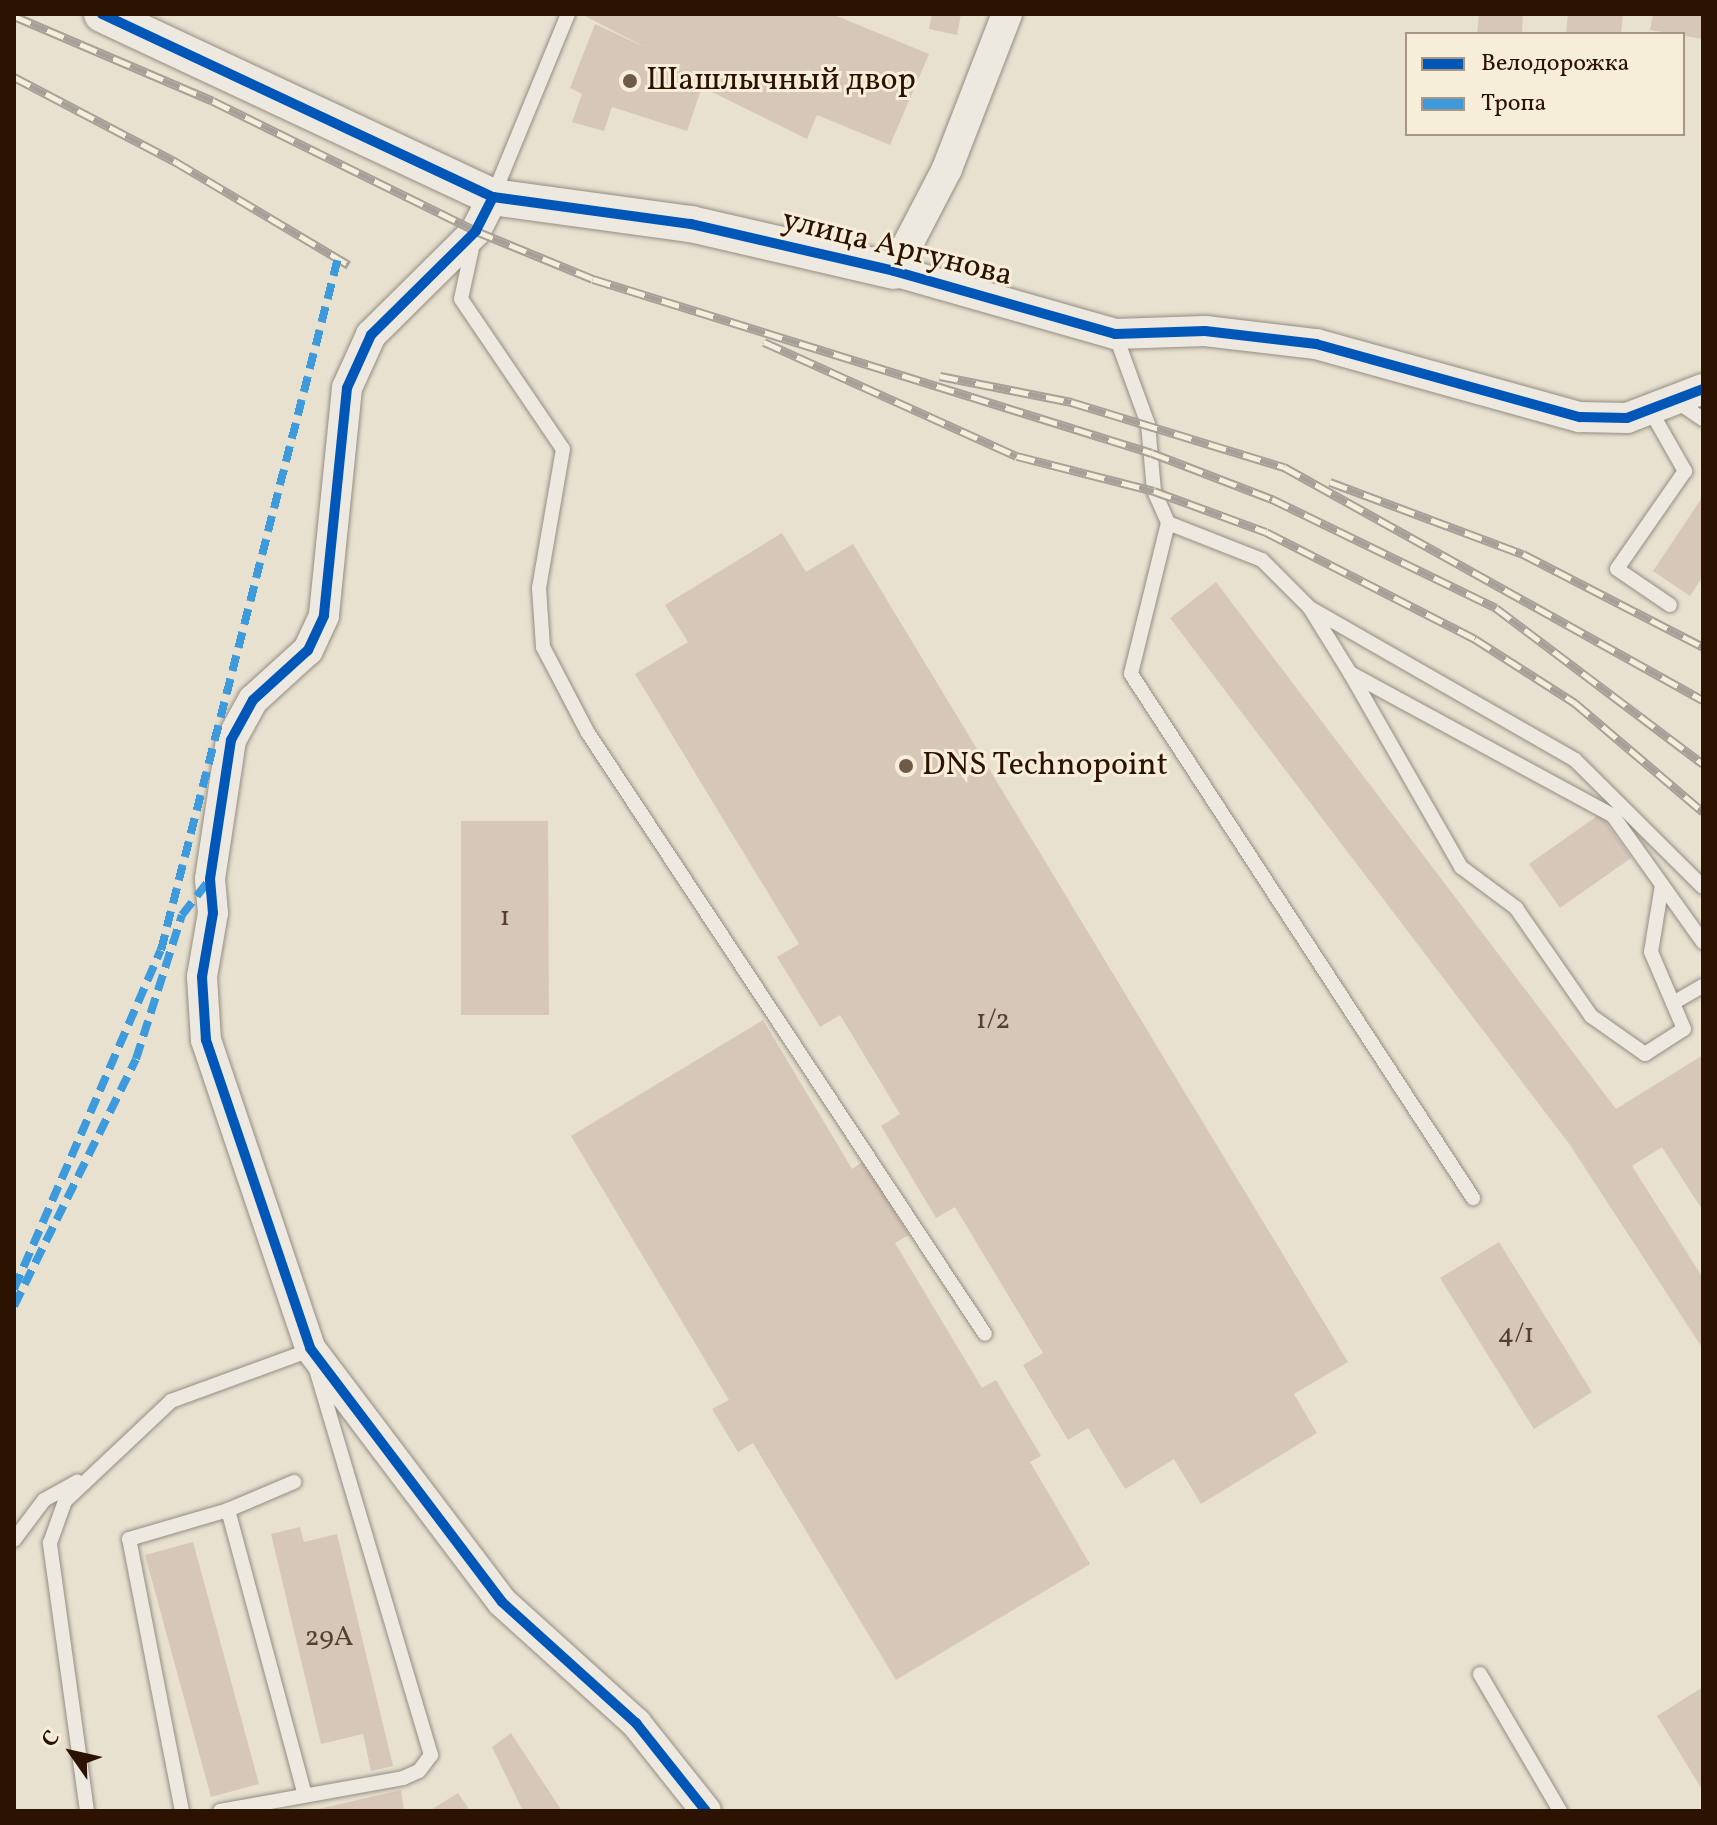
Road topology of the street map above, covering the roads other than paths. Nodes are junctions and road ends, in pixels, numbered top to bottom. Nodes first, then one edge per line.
1 (102, 14) edge
2 (568, 14) edge
3 (1007, 14) edge
4 (493, 197) junction
5 (476, 231) junction
6 (894, 271) junction
7 (1115, 334) junction
8 (1703, 389) edge
9 (1660, 403) junction
10 (1703, 419) edge
11 (1168, 523) junction
12 (1670, 605) dead end
13 (1310, 608) junction
14 (1350, 673) junction
15 (1662, 885) junction
16 (1703, 887) edge
17 (1703, 942) edge
18 (1703, 986) edge
19 (1673, 1003) junction
20 (1473, 1198) dead end
21 (985, 1334) dead end
22 (310, 1348) junction
23 (92, 1474) junction
24 (294, 1482) dead end
25 (228, 1510) junction
26 (14, 1540) edge
27 (1480, 1674) dead end
28 (305, 1795) junction
29 (87, 1811) edge
30 (182, 1811) edge
31 (220, 1811) edge
32 (706, 1811) edge
33 (1560, 1811) edge

1 - 4 street, улица Аргунова
2 - 4 lane
3 - 6 street
4 - 5 street
4 - 6 street, улица Аргунова
5 - 21 lane
5 - 22 street
6 - 7 street, улица Аргунова
7 - 9 street, улица Аргунова
7 - 11 lane
8 - 9 street, улица Аргунова
9 - 10 lane
9 - 12 lane
11 - 13 lane
11 - 20 lane
13 - 14 lane
13 - 16 lane
14 - 15 lane
14 - 19 lane
15 - 17 lane
15 - 19 lane
18 - 19 lane
22 - 23 lane
22 - 28 lane
22 - 32 street
23 - 26 lane
23 - 29 lane
24 - 25 lane
25 - 28 lane
25 - 30 lane
27 - 33 lane
28 - 31 lane

